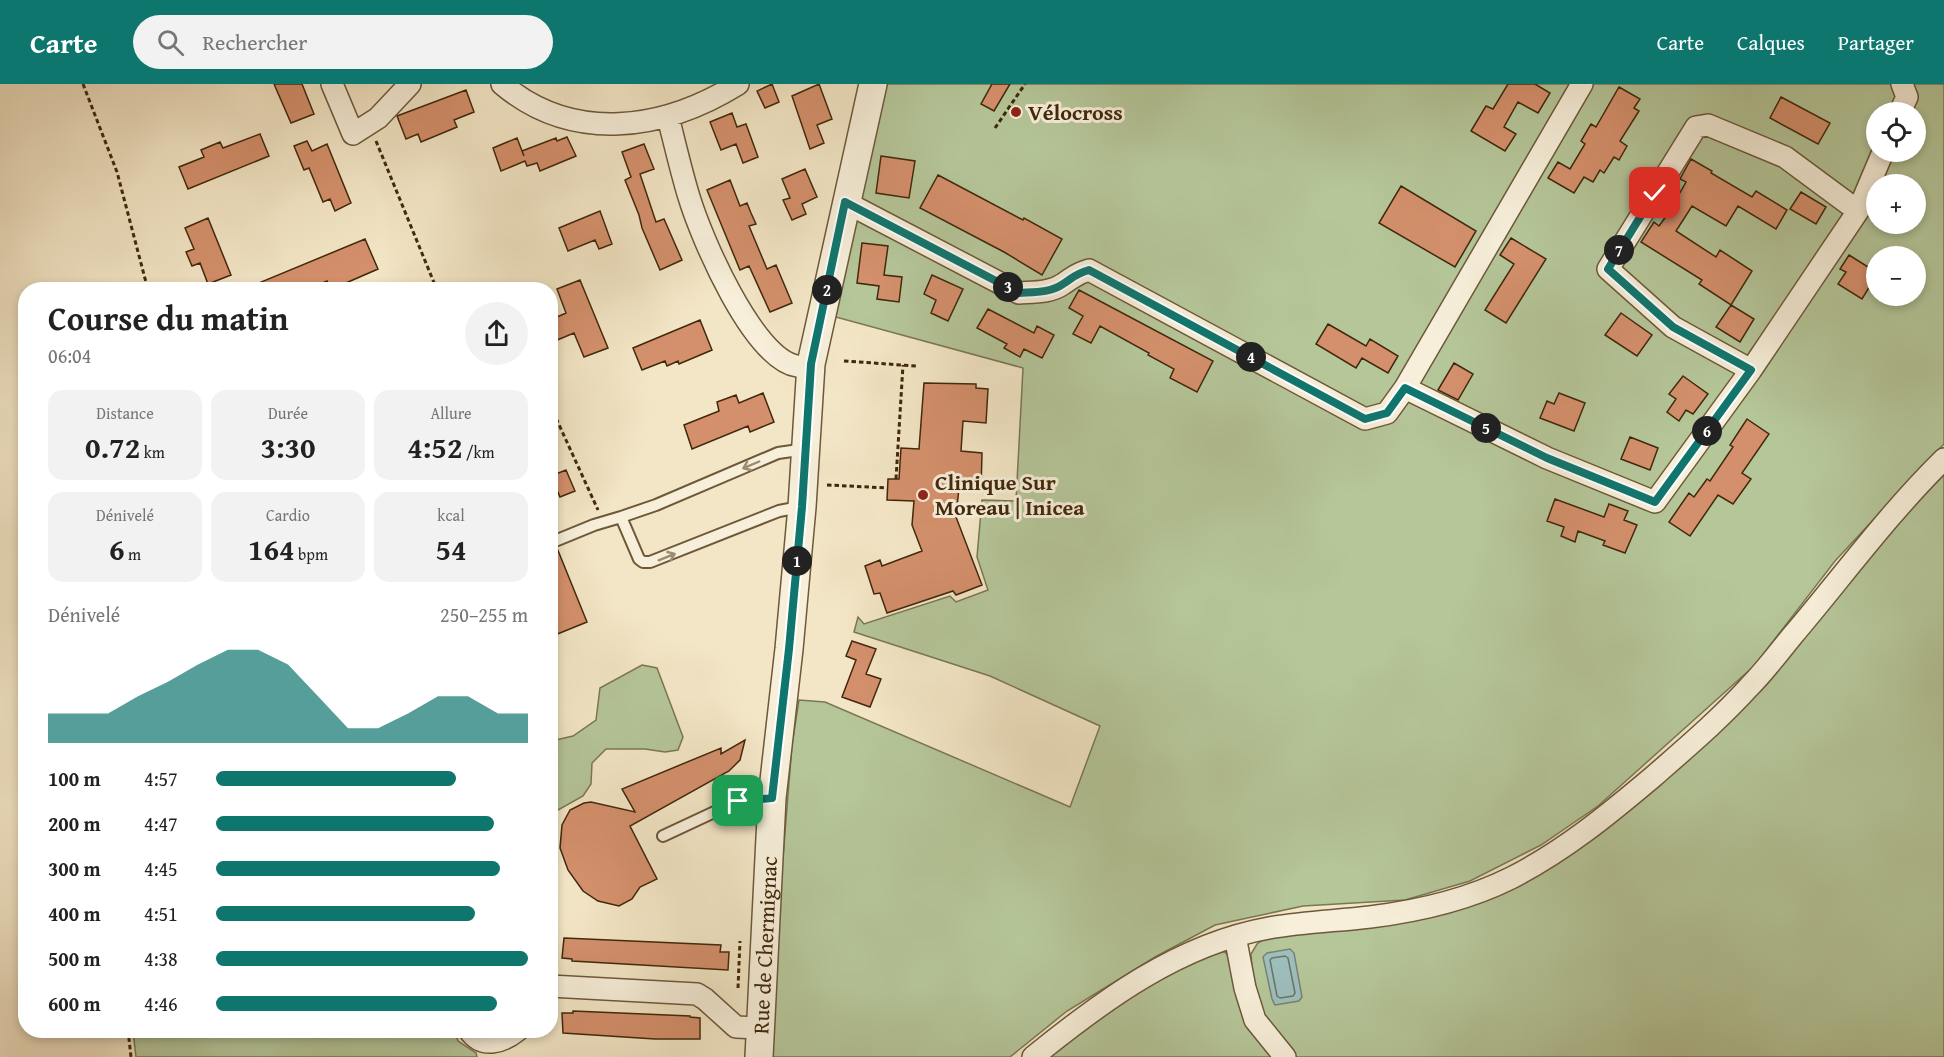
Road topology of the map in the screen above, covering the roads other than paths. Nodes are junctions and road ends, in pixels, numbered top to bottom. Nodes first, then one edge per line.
1 (332, 84) edge
2 (410, 84) edge
3 (502, 84) edge
4 (738, 84) edge
5 (873, 84) edge
6 (1582, 84) edge
7 (1902, 84) edge
8 (1905, 102) edge
9 (668, 117) junction
10 (1879, 162) edge
11 (845, 202) junction
12 (1857, 211) junction
13 (811, 364) junction
14 (1751, 370) junction
15 (1405, 388) junction
16 (807, 449) junction
17 (1944, 459) edge
18 (802, 507) junction
19 (621, 517) junction
20 (558, 540) edge
21 (772, 798) junction
22 (663, 836) dead end
23 (1235, 936) junction
24 (558, 986) edge
25 (759, 1028) junction
26 (475, 1038) edge
27 (506, 1038) edge
28 (759, 1057) edge
29 (1033, 1057) edge
30 (1285, 1057) edge

1 - 2 street
3 - 9 street
4 - 9 street
5 - 11 street, Rue de Chermignac
6 - 15 street
7 - 8 street
9 - 13 street
10 - 12 street
11 - 13 street, Rue de Chermignac
11 - 15 street
12 - 14 street
12 - 14 street
13 - 16 street, Rue de Chermignac
14 - 15 street
16 - 18 street, Rue de Chermignac
16 -> 19 lane
17 - 23 street
19 -> 18 lane
18 - 21 street, Rue de Chermignac
19 - 20 lane
21 - 22 lane
21 - 25 street, Rue de Chermignac
23 - 29 street
23 - 30 street
24 - 25 street
25 - 28 street, Rue de Chermignac
26 - 27 street

